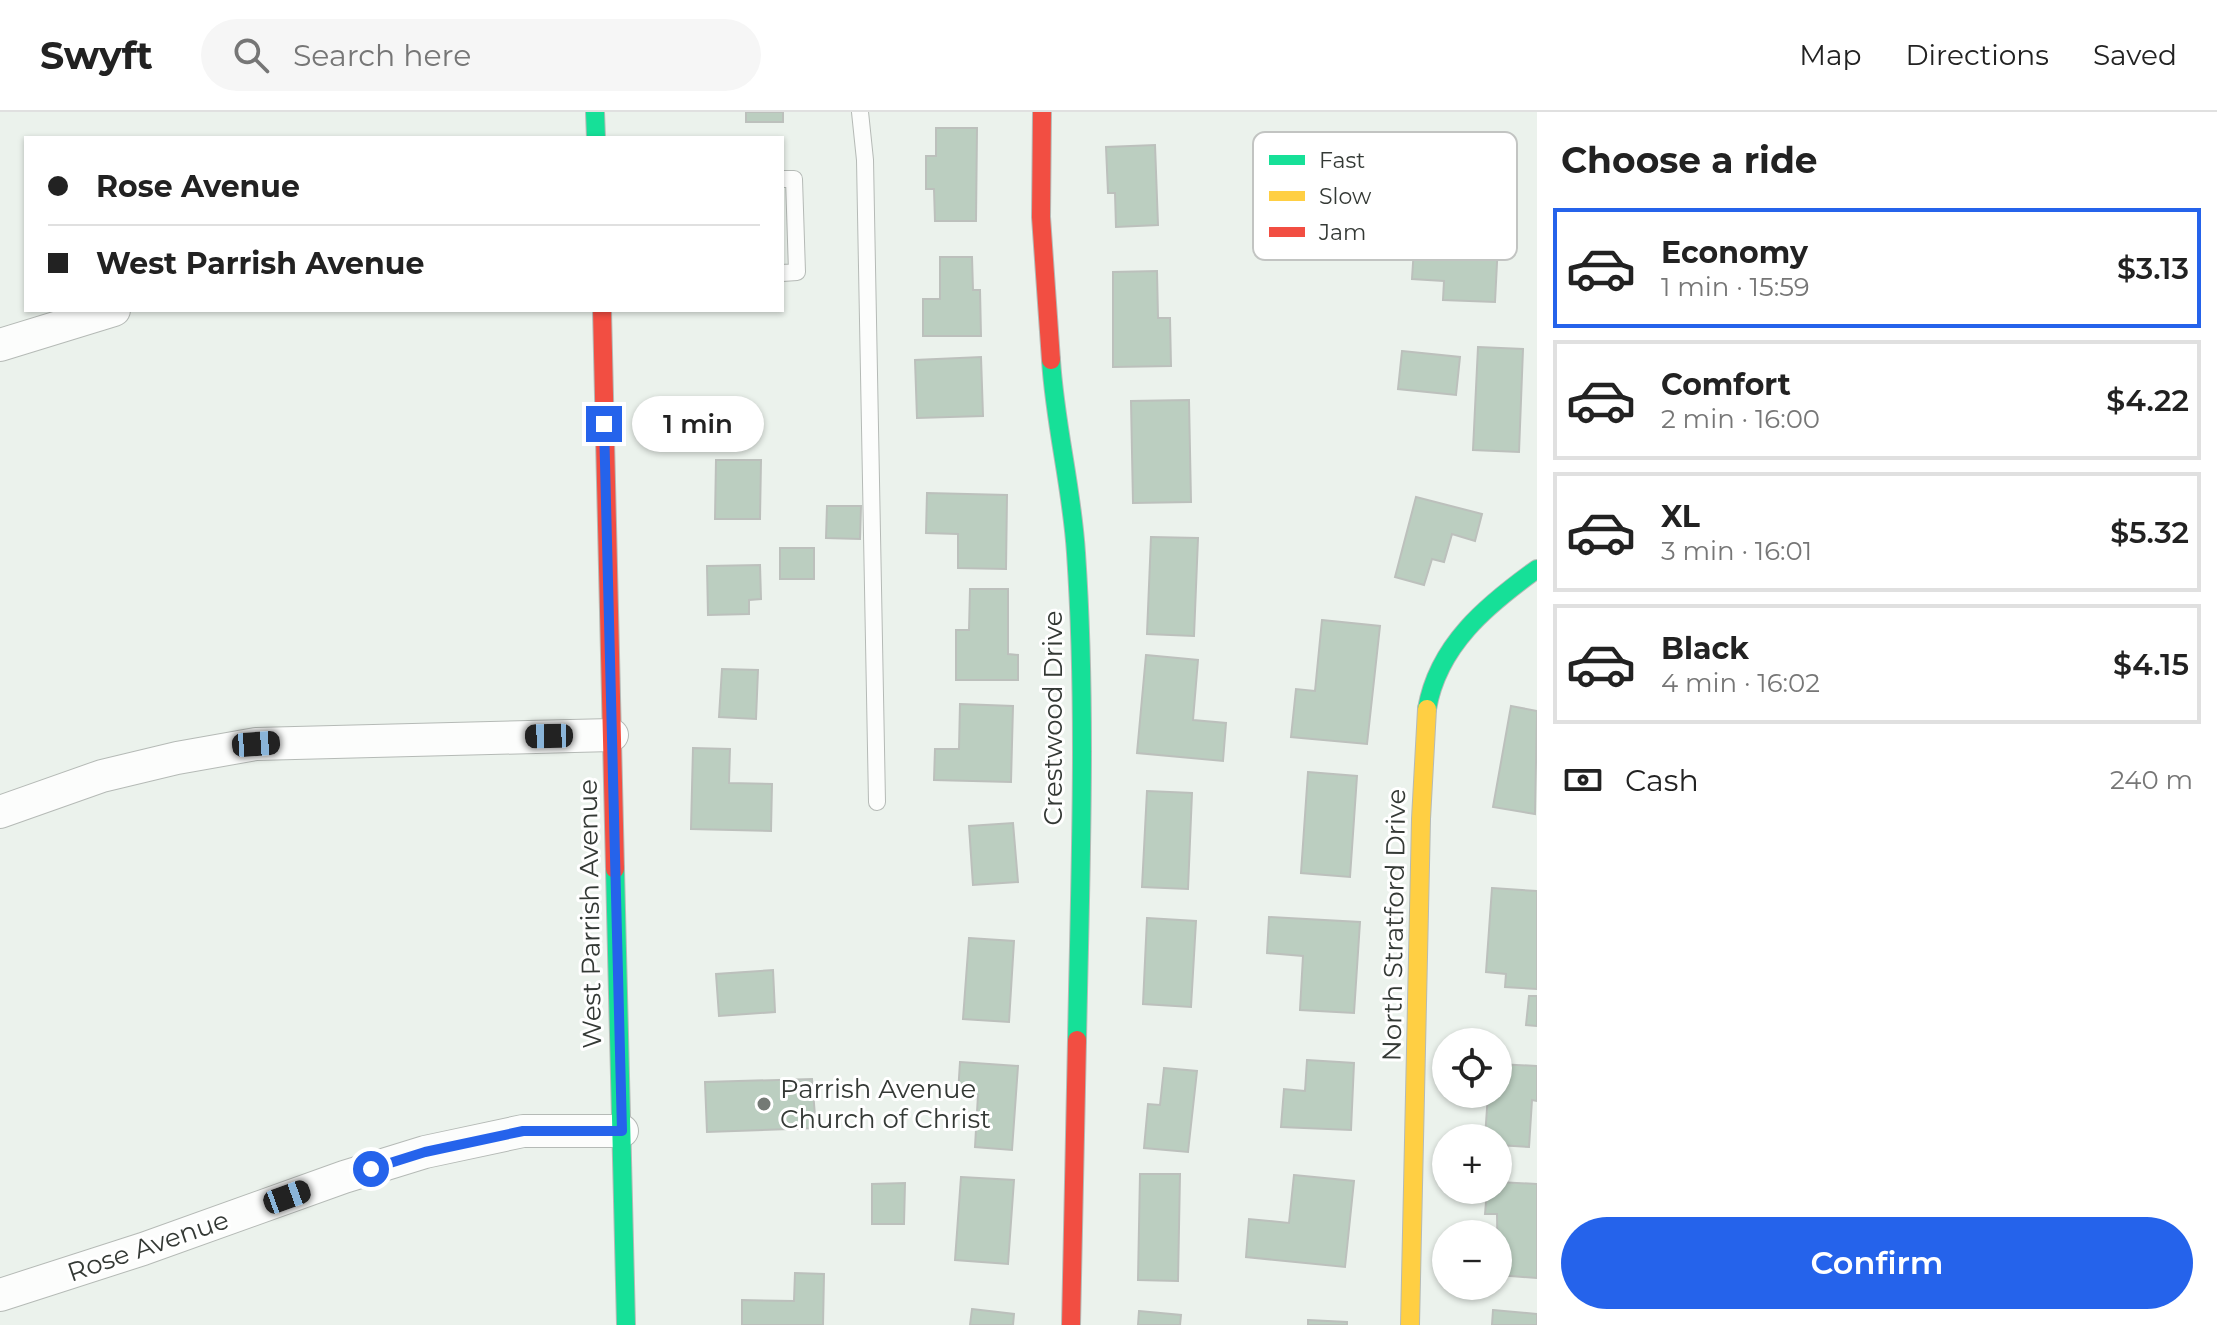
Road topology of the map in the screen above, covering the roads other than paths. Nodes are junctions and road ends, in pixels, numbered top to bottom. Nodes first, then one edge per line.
1 (595, 112) edge
2 (860, 112) edge
3 (1042, 112) edge
4 (596, 136) edge
5 (784, 179) edge
6 (784, 273) edge
7 (107, 312) edge
8 (602, 312) edge
9 (0, 345) edge
10 (1537, 569) edge
11 (612, 735) junction
12 (877, 802) dead end
13 (0, 812) edge
14 (622, 1131) junction
15 (0, 1295) edge
16 (626, 1325) edge
17 (1071, 1325) edge
18 (1410, 1325) edge

1 - 4 street
2 - 12 lane
3 - 17 street, Crestwood Drive
5 - 6 lane
7 - 9 street
8 - 11 street, West Parrish Avenue
10 - 18 street, North Stratford Drive
11 - 13 street
11 - 14 street, West Parrish Avenue
14 - 15 street, Rose Avenue
14 - 16 street, West Parrish Avenue

